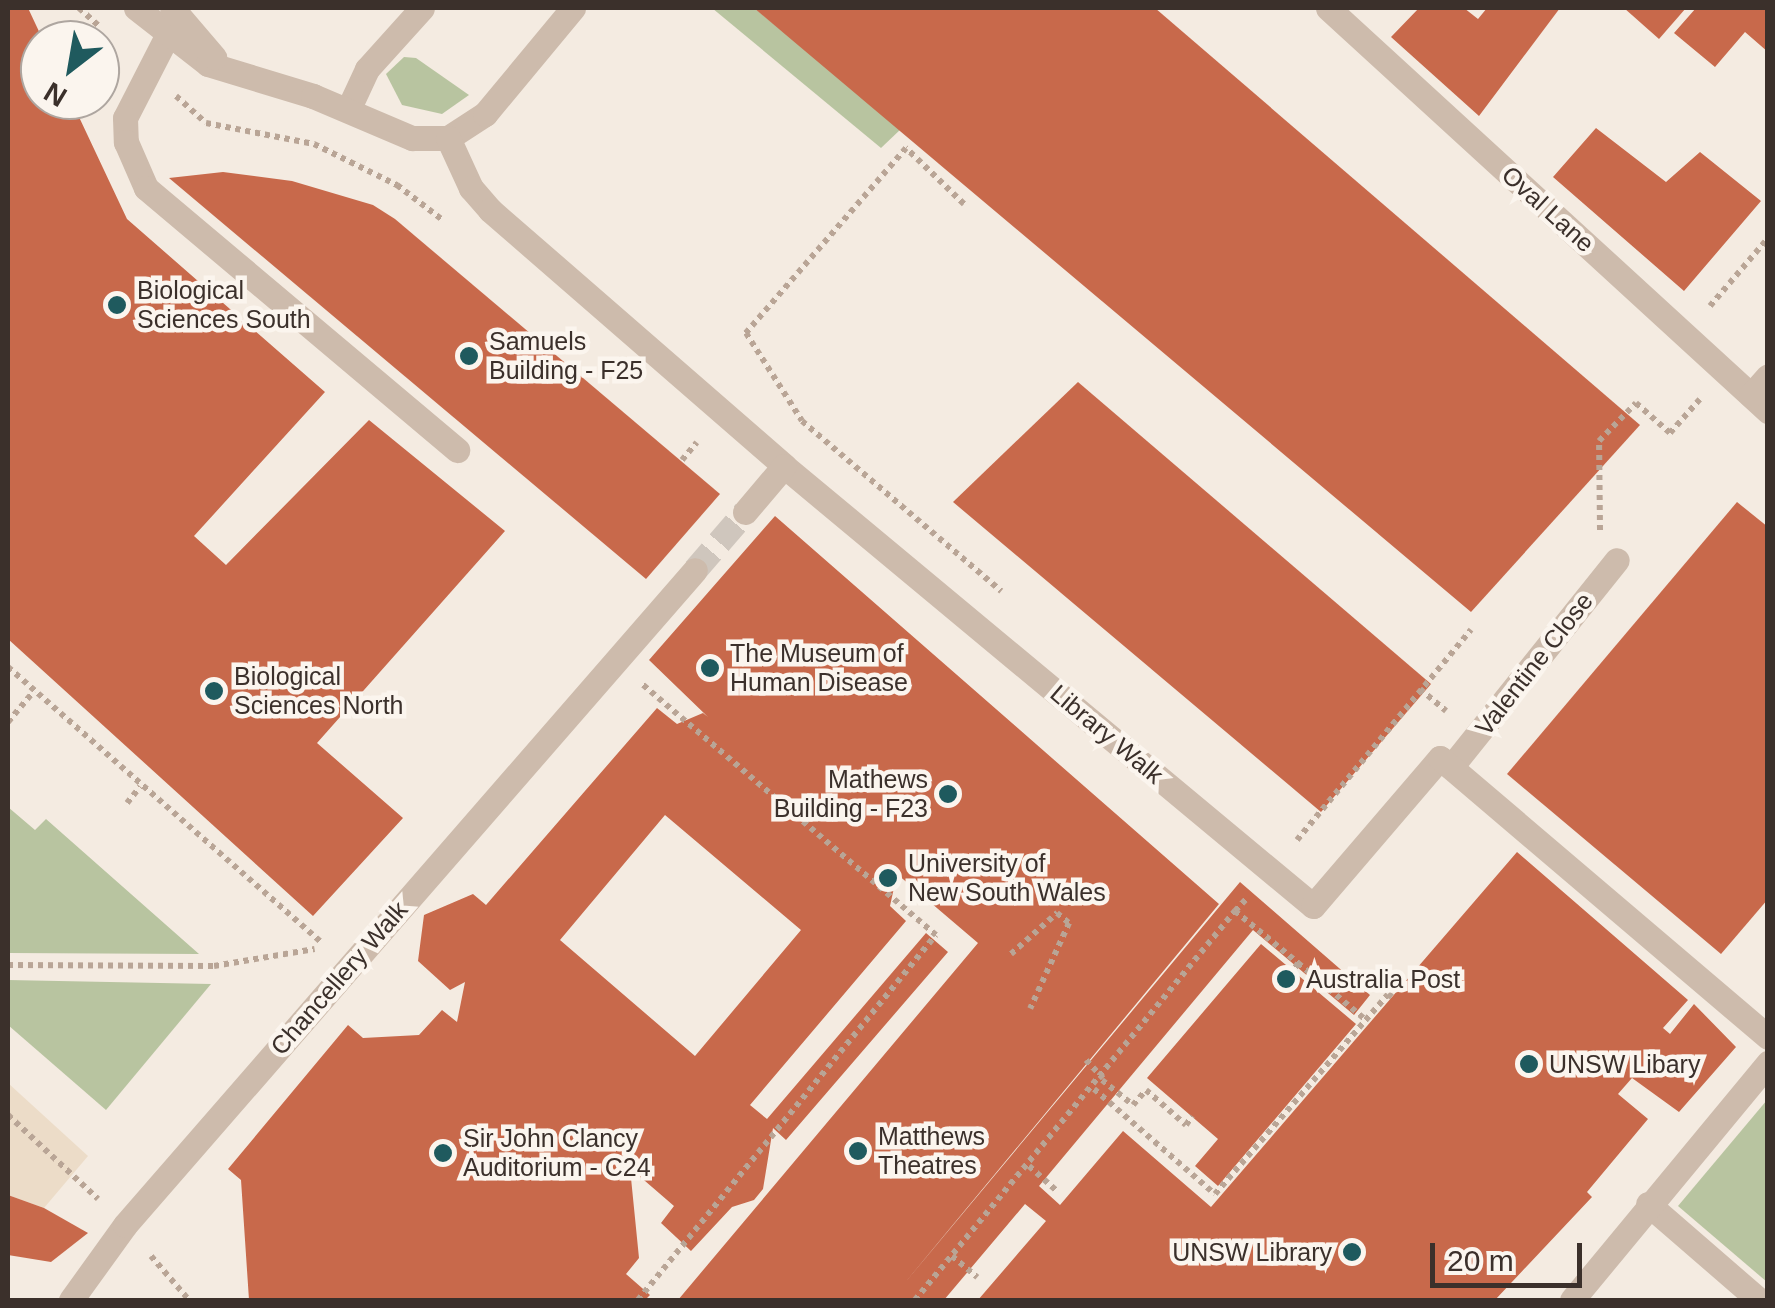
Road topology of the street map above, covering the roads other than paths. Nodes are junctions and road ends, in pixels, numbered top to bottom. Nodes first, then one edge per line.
1 (136, 8) edge
2 (422, 8) edge
3 (573, 8) edge
4 (1328, 8) edge
5 (173, 19) edge
6 (348, 110) junction
7 (448, 138) junction
8 (1762, 394) edge
9 (457, 450) dead end
10 (784, 466) junction
11 (745, 512) tunnel mouth
12 (1617, 560) dead end
13 (694, 570) tunnel mouth
14 (1451, 767) junction
15 (1768, 1036) edge
16 (1768, 1063) edge
17 (1648, 1204) junction
18 (71, 1300) edge
19 (1572, 1300) edge
20 (1759, 1300) edge

1 - 5 street
2 - 6 street
3 - 7 street
4 - 8 street, Oval Lane
5 - 6 street
5 - 9 street
6 - 7 street
7 - 10 street, Library Walk
10 - 11 street
10 - 14 street, Library Walk
12 - 14 street, Valentine Close
13 - 18 street, Chancellery Walk
14 - 15 street
16 - 17 street
17 - 19 street
17 - 20 street

